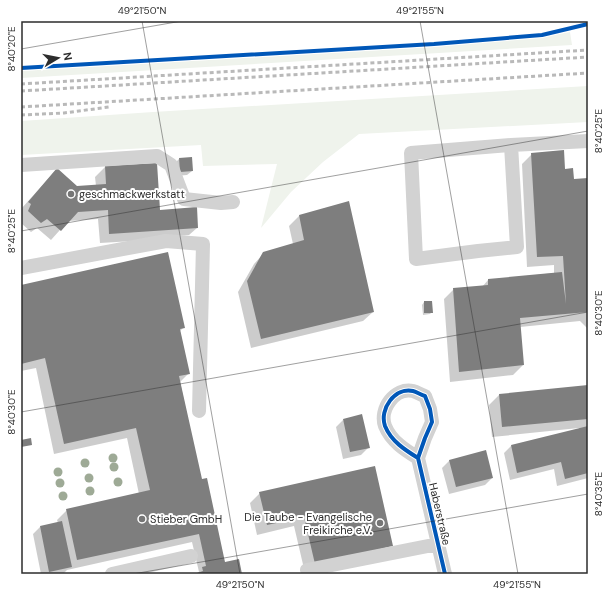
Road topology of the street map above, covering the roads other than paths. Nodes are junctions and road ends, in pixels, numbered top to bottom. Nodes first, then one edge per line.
1 (588, 141) edge
2 (511, 145) junction
3 (21, 165) edge
4 (233, 202) dead end
5 (21, 268) edge
6 (199, 411) dead end
7 (418, 458) junction
8 (438, 544) junction
9 (191, 556) dead end
10 (307, 570) dead end
11 (112, 574) edge
12 (445, 574) edge

1 - 2 street
2 - 2 street
3 - 4 street
5 - 6 street
7 - 7 street
7 - 8 street, Haberstraße
8 - 10 street
8 - 12 street, Haberstraße
9 - 11 street

